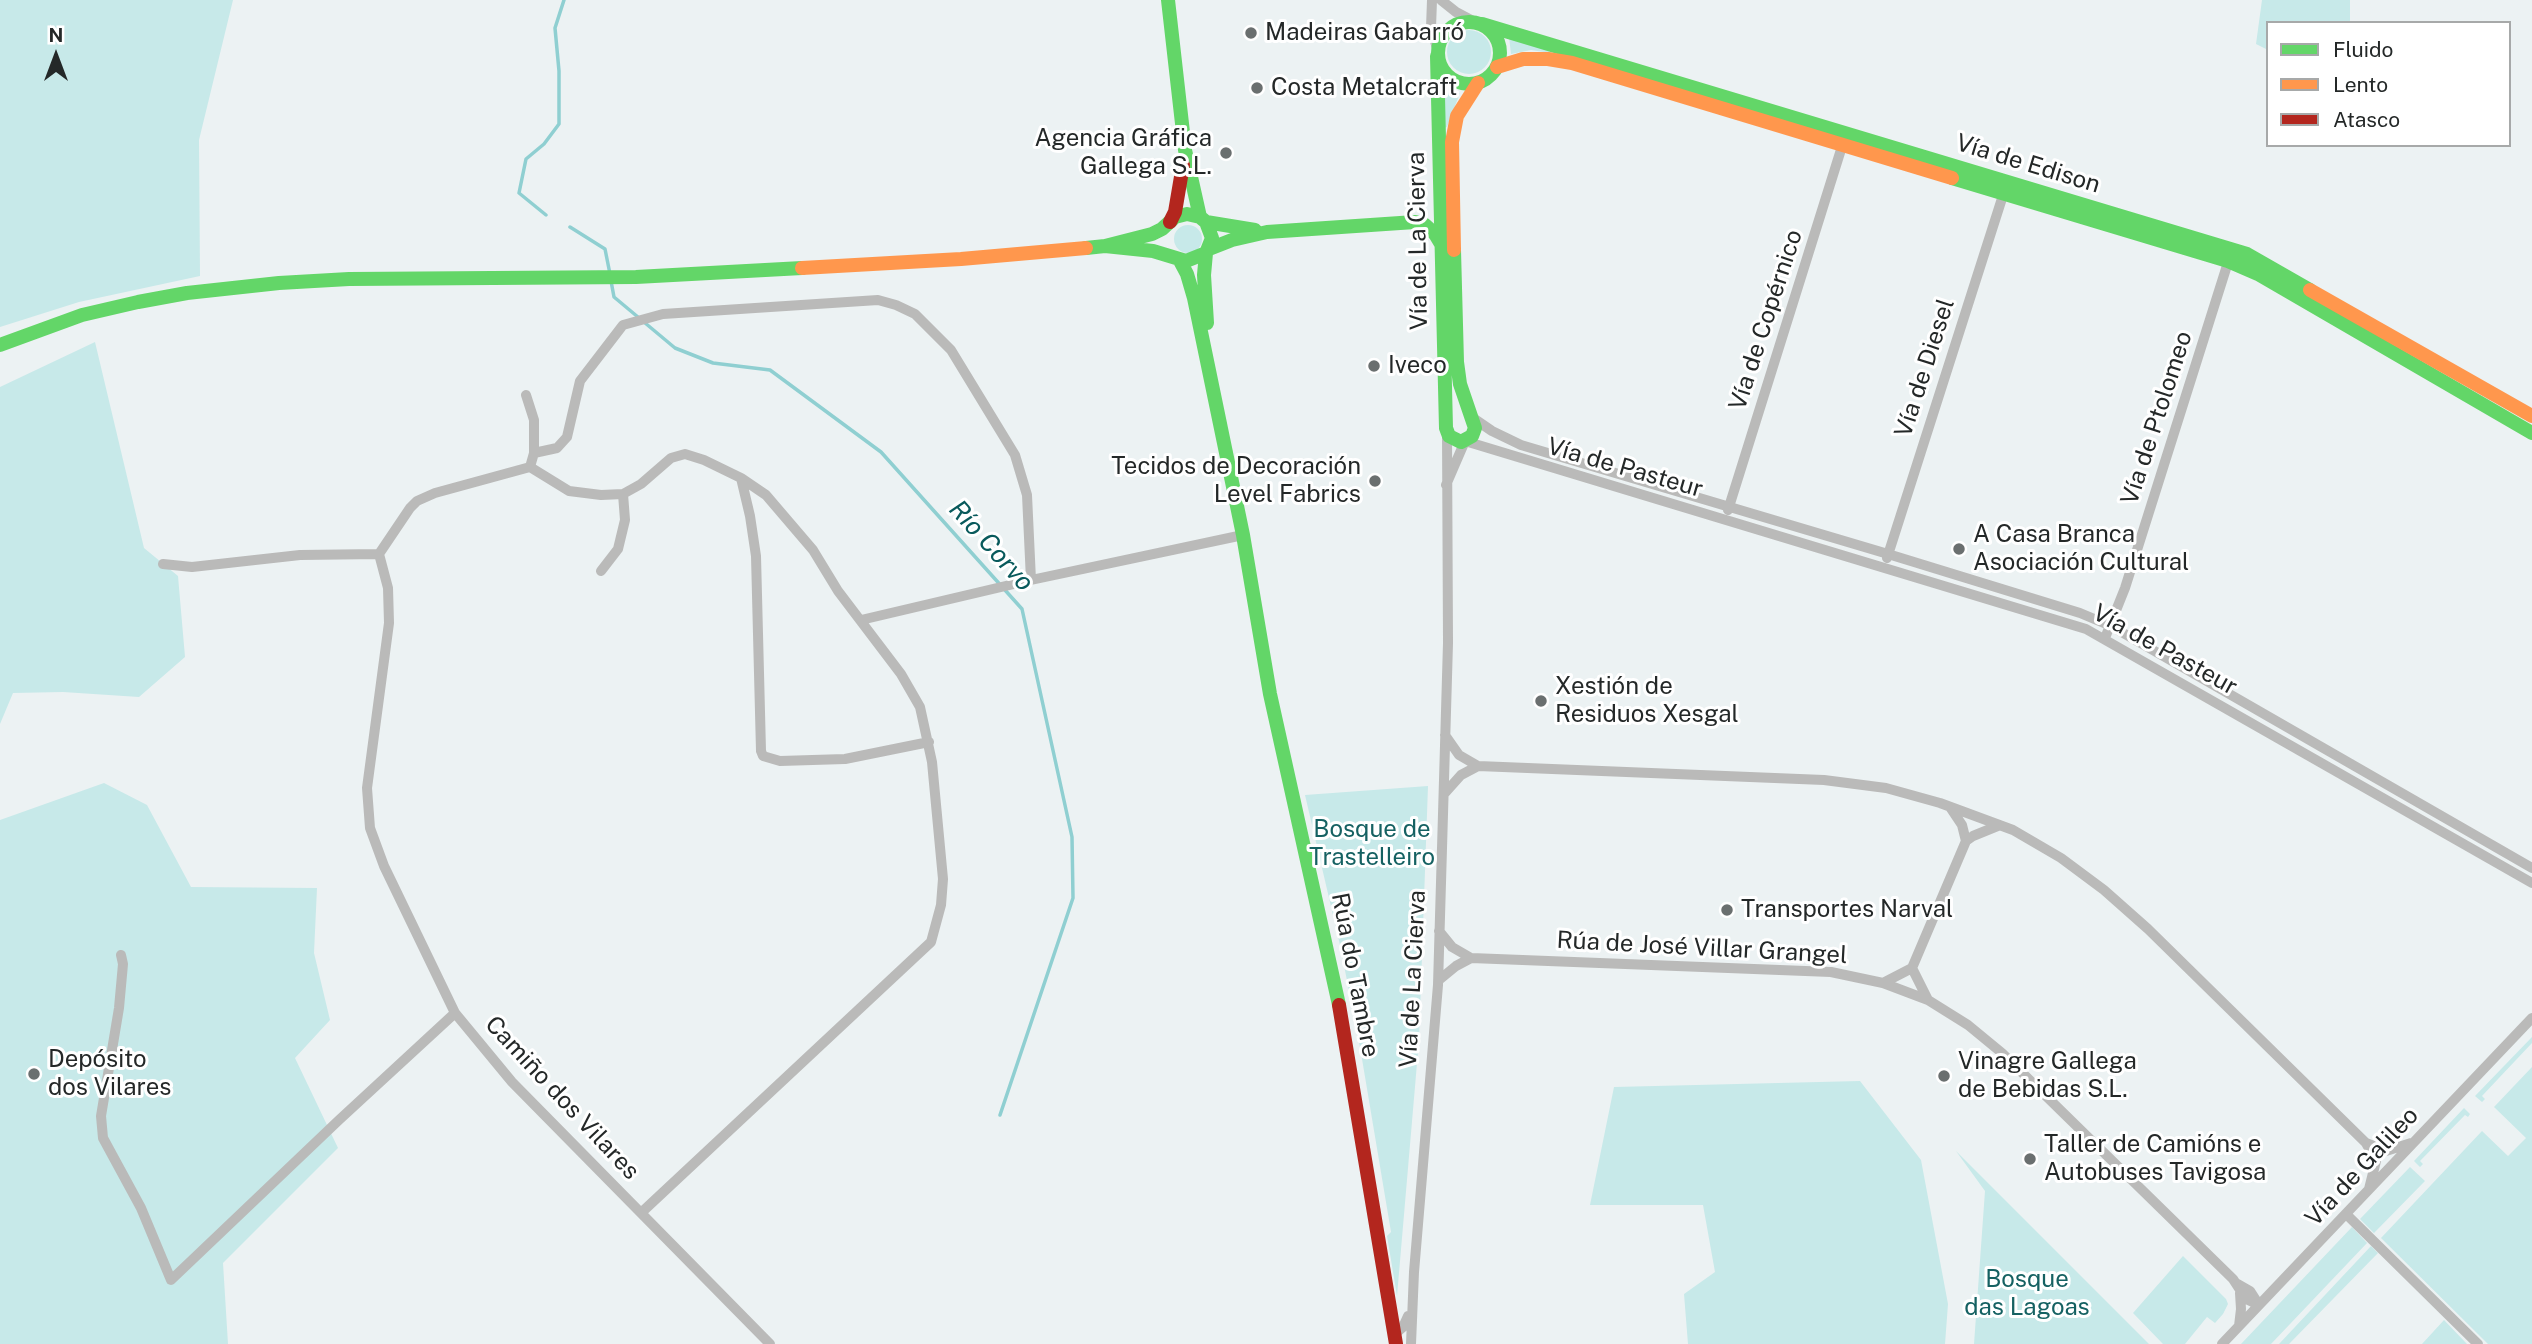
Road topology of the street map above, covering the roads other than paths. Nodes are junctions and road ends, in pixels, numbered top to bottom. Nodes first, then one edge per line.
1 (1168, 0) edge
2 (1432, 0) edge
3 (1441, 0) edge
4 (1477, 23) junction
5 (1437, 52) junction
6 (1497, 67) junction
7 (1478, 83) junction
8 (1845, 140) junction
9 (1185, 150) junction
10 (2005, 188) junction
11 (1440, 198) junction
12 (1203, 219) junction
13 (1415, 222) junction
14 (1169, 223) junction
15 (1267, 232) junction
16 (1441, 245) junction
17 (1105, 246) junction
18 (1207, 251) junction
19 (2230, 255) junction
20 (1176, 257) junction
21 (0, 345) edge
22 (1208, 362) junction
23 (526, 395) dead end
24 (1470, 416) junction
25 (2532, 416) edge
26 (1447, 428) junction
27 (2532, 433) edge
28 (1465, 441) junction
29 (534, 453) junction
30 (530, 467) junction
31 (741, 478) junction
32 (1446, 485) junction
33 (623, 494) junction
34 (1729, 507) junction
35 (1725, 519) junction
36 (1243, 535) junction
37 (379, 554) junction
38 (1888, 554) junction
39 (163, 564) dead end
40 (1885, 568) junction
41 (601, 571) dead end
42 (1031, 580) junction
43 (860, 620) junction
44 (2111, 626) junction
45 (2105, 638) junction
46 (1445, 735) junction
47 (929, 742) junction
48 (1444, 765) junction
49 (1472, 766) junction
50 (1443, 795) junction
51 (1950, 806) junction
52 (1976, 815) junction
53 (2000, 825) junction
54 (1968, 836) junction
55 (2532, 868) edge
56 (2532, 883) edge
57 (1439, 931) junction
58 (121, 955) dead end
59 (1439, 957) junction
60 (1466, 958) junction
61 (1911, 971) junction
62 (1439, 980) junction
63 (1882, 983) junction
64 (1903, 990) junction
65 (1927, 1000) junction
66 (455, 1013) junction
67 (2532, 1018) edge
68 (2414, 1142) junction
69 (2366, 1143) junction
70 (2386, 1151) junction
71 (2398, 1158) junction
72 (2376, 1161) junction
73 (2384, 1173) junction
74 (2369, 1189) junction
75 (642, 1212) junction
76 (2346, 1214) junction
77 (2236, 1283) junction
78 (2278, 1286) junction
79 (2259, 1305) junction
80 (1410, 1312) junction
81 (2239, 1326) junction
82 (1396, 1336) edge
83 (1411, 1338) edge
84 (770, 1344) edge
85 (2222, 1344) edge
86 (2478, 1344) edge

1 - 9 main road
2 - 5 street, Vía de La Cierva
3 - 4 street
4 - 5 main road
4 - 6 main road
4 - 8 main road, Vía de Edison
5 - 7 main road
5 - 11 main road, Vía de La Cierva
6 - 7 main road
6 - 8 main road, Vía de Edison
7 - 24 main road, Vía de La Cierva
8 - 10 main road, Vía de Edison
8 - 34 street, Vía de Copérnico
9 - 12 main road
9 - 14 main road
10 - 19 main road, Vía de Edison
10 - 38 street, Vía de Diesel
11 - 13 main road
11 - 16 main road, Vía de La Cierva
12 - 14 main road
12 - 15 main road
12 - 18 main road
13 - 15 main road
13 - 16 main road
14 - 17 main road
14 - 20 main road
15 - 18 main road
16 - 26 main road, Vía de La Cierva
17 - 20 main road
17 - 21 main road
18 - 20 main road
18 - 22 main road
19 - 25 main road, Vía de Edison
19 - 27 main road, Vía de Edison
19 - 44 street, Vía de Ptolomeo
20 - 22 main road
22 - 36 main road, Rúa do Tambre
23 - 29 street
24 - 26 main road
24 - 28 main road
24 - 34 street, Vía de Pasteur
26 - 28 main road
26 - 32 street, Vía de La Cierva
28 - 32 street, Vía de La Cierva
28 - 35 street, Vía de Pasteur
29 - 30 street
29 - 42 street
30 - 33 street
30 - 37 street
31 - 33 street
31 - 43 street
31 - 47 street
32 - 46 street, Vía de La Cierva
33 - 41 street
34 - 35 street, Vía de Copérnico
34 - 38 street, Vía de Pasteur
35 - 40 street, Vía de Pasteur
36 - 42 street
36 - 82 main road, Rúa do Tambre
37 - 39 street
37 - 66 street, Camiño dos Vilares
38 - 40 street, Vía de Diesel
38 - 44 street, Vía de Pasteur
40 - 45 street, Vía de Pasteur
42 - 43 street
43 - 47 street
44 - 45 street, Vía de Ptolomeo
44 - 55 street, Vía de Pasteur
45 - 56 street, Vía de Pasteur
46 - 48 street, Vía de La Cierva
46 - 49 street
47 - 75 street
48 - 49 street
48 - 50 street, Vía de La Cierva
49 - 50 street
49 - 51 street
50 - 57 street, Vía de La Cierva
51 - 52 street
51 - 54 street
52 - 53 street
52 - 54 street
53 - 54 street
53 - 69 street
54 - 61 street
57 - 59 street, Vía de La Cierva
57 - 60 street
58 - 66 street
59 - 60 street, Rúa de José Villar Grangel
59 - 62 street, Vía de La Cierva
60 - 62 street
60 - 63 street, Rúa de José Villar Grangel
61 - 63 street
61 - 64 street
61 - 65 street
62 - 80 street, Vía de La Cierva
63 - 64 street, Rúa de José Villar Grangel
64 - 65 street, Rúa de José Villar Grangel
65 - 77 street, Rúa de José Villar Grangel
66 - 75 street, Camiño dos Vilares
67 - 68 street, Vía de Galileo
68 - 70 street
68 - 71 street, Vía de Galileo
69 - 70 street
69 - 72 street
70 - 71 street
70 - 72 street
71 - 73 street, Vía de Galileo
72 - 73 street
72 - 74 street
73 - 74 street, Vía de Galileo
74 - 76 street, Vía de Galileo
75 - 84 street, Camiño dos Vilares
76 - 78 street, Vía de Galileo
76 - 86 street
77 - 78 street
77 - 79 street, Rúa de José Villar Grangel
77 - 81 street
78 - 79 street, Vía de Galileo
79 - 81 street, Vía de Galileo
80 - 82 street
80 - 83 street, Vía de La Cierva
81 - 85 street, Vía de Galileo
82 - 83 street, Vía de La Cierva

